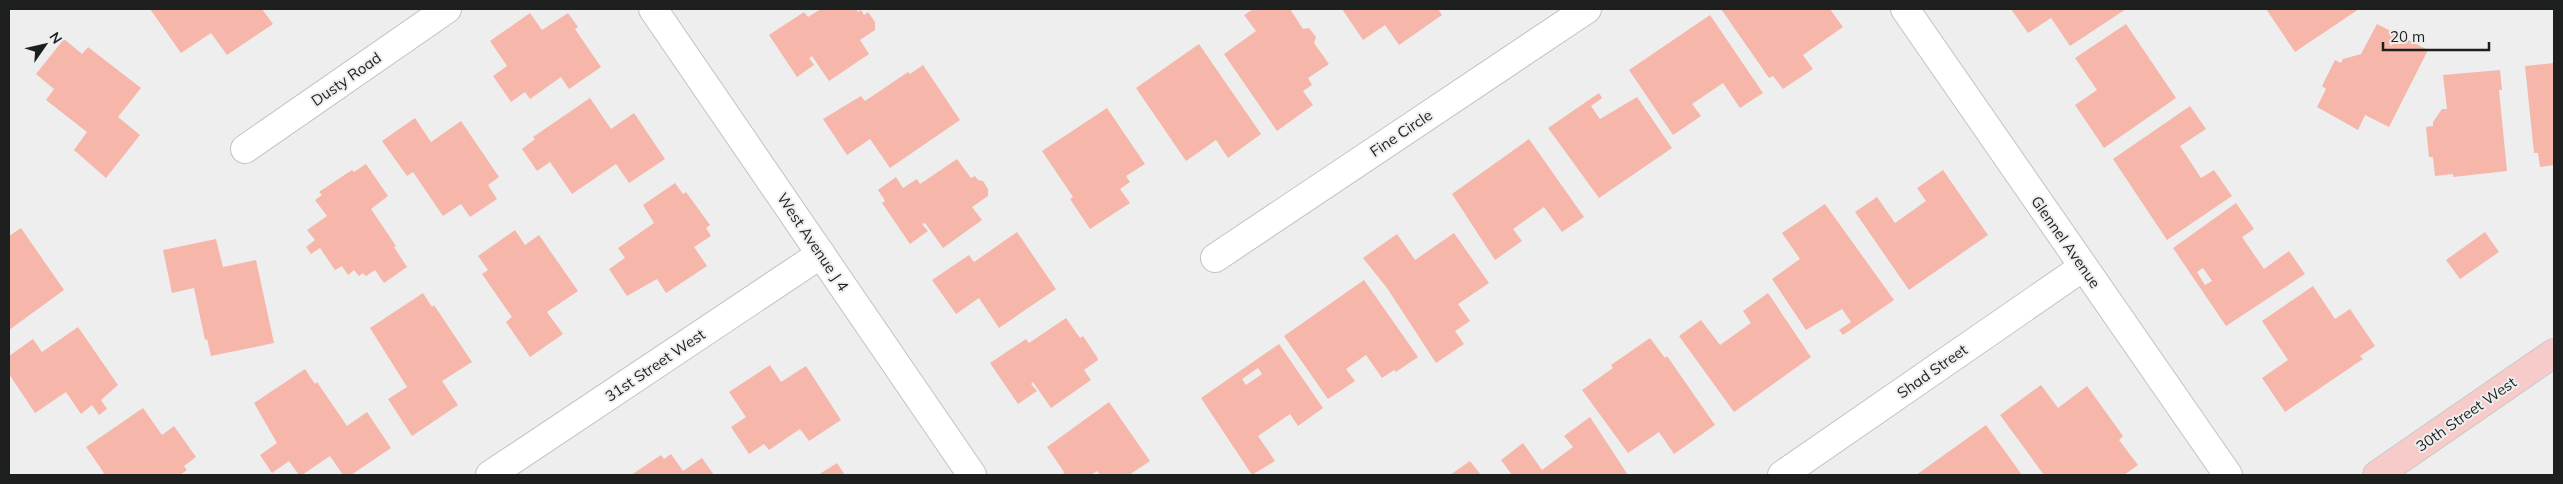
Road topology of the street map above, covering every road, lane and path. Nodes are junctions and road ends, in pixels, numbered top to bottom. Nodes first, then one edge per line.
1 (447, 9) edge
2 (653, 9) edge
3 (1587, 9) edge
4 (1905, 9) edge
5 (245, 148) dead end
6 (821, 254) junction
7 (1215, 258) dead end
8 (2082, 267) junction
9 (2554, 353) edge
10 (490, 475) edge
11 (972, 475) edge
12 (1782, 475) edge
13 (2228, 475) edge
14 (2377, 475) edge

1 - 5 street, Dusty Road
2 - 6 street, West Avenue J 4
3 - 7 street, Fine Circle
4 - 8 street, Glennel Avenue
6 - 10 street, 31st Street West
6 - 11 street, West Avenue J 4
8 - 12 street, Shad Street
8 - 13 street, Glennel Avenue
9 - 14 main road, 30th Street West

